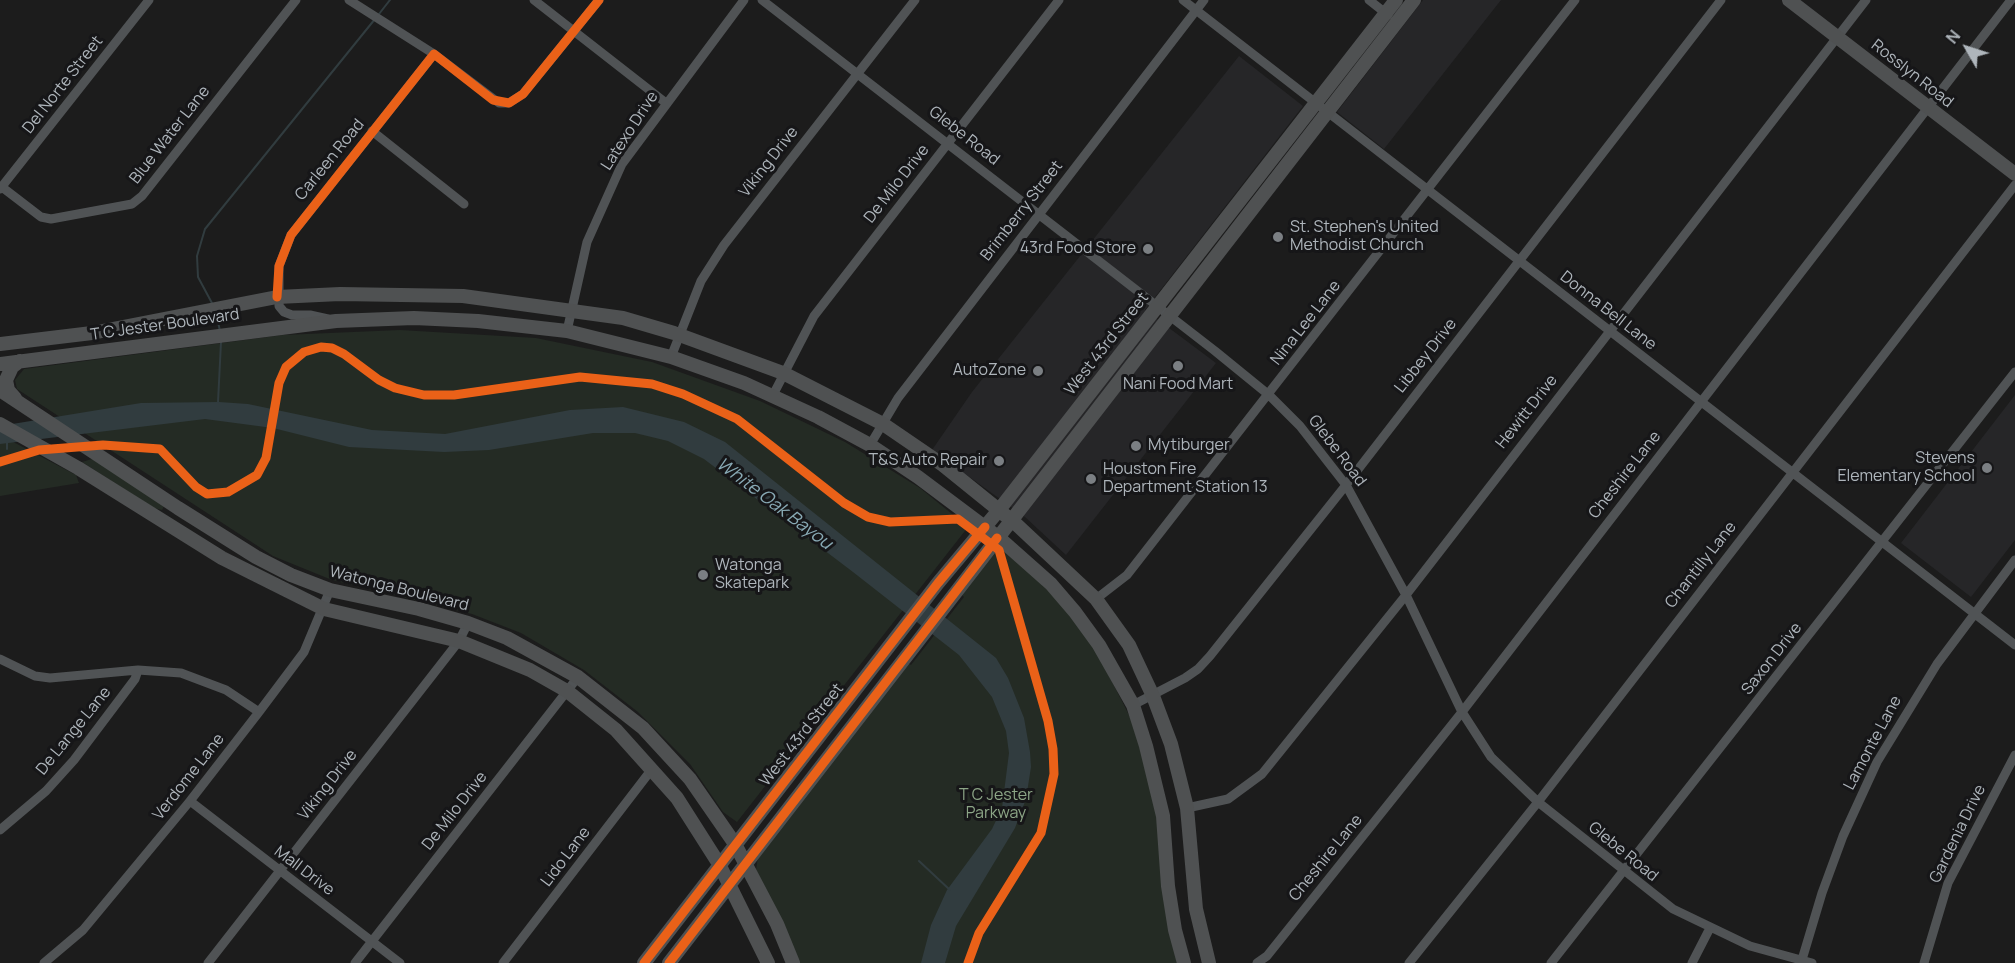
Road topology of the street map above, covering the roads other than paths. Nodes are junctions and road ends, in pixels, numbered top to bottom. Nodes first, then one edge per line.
1 (149, 0) edge
2 (296, 0) edge
3 (349, 0) edge
4 (534, 0) edge
5 (599, 0) edge
6 (744, 0) edge
7 (762, 0) edge
8 (915, 0) edge
9 (1059, 0) edge
10 (1183, 0) edge
11 (1204, 0) edge
12 (1369, 0) edge
13 (1396, 0) edge
14 (1414, 0) edge
15 (1575, 0) edge
16 (1721, 0) edge
17 (1789, 0) edge
18 (1866, 0) edge
19 (2012, 0) edge
20 (363, 5) edge
21 (1196, 10) junction
22 (1386, 14) junction
23 (1397, 23) junction
24 (573, 31) junction
25 (1838, 36) junction
26 (434, 54) junction
27 (858, 73) junction
28 (666, 103) junction
29 (1316, 103) junction
30 (1928, 108) junction
31 (1327, 112) junction
32 (372, 131) junction
33 (948, 142) junction
34 (2015, 174) edge
35 (2015, 184) edge
36 (1, 188) edge
37 (1428, 190) junction
38 (464, 204) dead end
39 (1237, 206) junction
40 (1038, 214) junction
41 (1248, 215) junction
42 (1518, 260) junction
43 (277, 297) junction
44 (1157, 307) junction
45 (571, 310) junction
46 (1169, 316) junction
47 (336, 321) junction
48 (567, 331) junction
49 (1609, 331) junction
50 (92, 333) junction
51 (679, 334) junction
52 (0, 344) edge
53 (93, 352) junction
54 (671, 357) junction
55 (20, 361) junction
56 (0, 364) edge
57 (2015, 372) edge
58 (783, 373) junction
59 (0, 390) edge
60 (1099, 392) junction
61 (773, 395) junction
62 (1269, 395) junction
63 (15, 398) junction
64 (1701, 402) junction
65 (0, 424) edge
66 (883, 424) junction
67 (1053, 440) junction
68 (870, 445) junction
69 (1067, 448) junction
70 (1792, 472) junction
71 (1346, 485) junction
72 (178, 508) junction
73 (999, 510) junction
74 (1010, 519) junction
75 (168, 524) junction
76 (985, 526) junction
77 (998, 537) junction
78 (1883, 543) junction
79 (2015, 560) edge
80 (330, 590) junction
81 (1406, 595) junction
82 (1096, 599) junction
83 (324, 609) junction
84 (1974, 613) junction
85 (468, 623) junction
86 (459, 641) junction
87 (2015, 645) edge
88 (0, 659) edge
89 (138, 670) junction
90 (578, 677) junction
91 (567, 691) junction
92 (1154, 696) junction
93 (847, 701) junction
94 (1133, 705) junction
95 (259, 712) junction
96 (1462, 712) junction
97 (863, 713) junction
98 (2015, 755) edge
99 (652, 769) junction
100 (190, 801) junction
101 (1538, 802) junction
102 (1187, 808) junction
103 (0, 830) edge
104 (735, 844) junction
105 (719, 864) junction
106 (746, 864) junction
107 (279, 871) junction
108 (1624, 871) junction
109 (730, 885) junction
110 (1710, 928) junction
111 (372, 941) junction
112 (1802, 962) edge
113 (44, 963) edge
114 (208, 963) edge
115 (355, 963) edge
116 (400, 963) edge
117 (503, 963) edge
118 (644, 963) edge
119 (669, 963) edge
120 (768, 963) edge
121 (793, 963) edge
122 (1184, 963) edge
123 (1209, 963) edge
124 (1257, 963) edge
125 (1409, 963) edge
126 (1551, 963) edge
127 (1692, 963) edge
128 (1812, 963) edge
129 (1923, 963) edge

1 - 36 street, Del Norte Street
2 - 36 street, Blue Water Lane
3 - 20 street
4 - 24 street
5 - 24 street
6 - 28 street, Latexo Drive
7 - 27 street, Glebe Road
8 - 27 street, Viking Drive
9 - 33 street, De Milo Drive
10 - 21 street, Donna Bell Lane
11 - 21 street, Brimberry Street
12 - 22 street
13 - 22 main road, West 43rd Street
14 - 23 main road, West 43rd Street
15 - 37 street, Nina Lee Lane
16 - 42 street, Libbey Drive
17 - 25 main road, Rosslyn Road
18 - 25 street, Hewitt Drive
19 - 30 street, Cheshire Lane
20 - 26 street
21 - 29 street, Donna Bell Lane
21 - 40 street, Brimberry Street
22 - 23 street
22 - 29 main road, West 43rd Street
23 - 31 main road, West 43rd Street
24 - 26 street
24 - 28 street
25 - 30 main road, Rosslyn Road
25 - 49 street, Hewitt Drive
26 - 32 street, Carleen Road
27 - 33 street, Glebe Road
27 - 51 street, Viking Drive
28 - 45 street, Latexo Drive
29 - 31 street, Donna Bell Lane
29 - 39 main road, West 43rd Street
30 - 34 main road, Rosslyn Road
30 - 64 street, Cheshire Lane
31 - 37 street, Donna Bell Lane
31 - 41 main road, West 43rd Street
32 - 38 street
32 - 43 street, Carleen Road
33 - 40 street, Glebe Road
33 - 58 street, De Milo Drive
35 - 70 street, Chantilly Lane
37 - 42 street, Donna Bell Lane
37 - 62 street, Nina Lee Lane
39 - 41 main road
39 - 44 main road, West 43rd Street
40 - 44 street, Glebe Road
40 - 66 street, Brimberry Street
41 - 46 main road, West 43rd Street
42 - 49 street, Donna Bell Lane
42 - 71 street, Libbey Drive
43 - 45 main road, T C Jester Boulevard
43 - 47 street
43 - 50 main road, T C Jester Boulevard
44 - 46 street, Glebe Road
44 - 60 main road, West 43rd Street
45 - 48 street, Latexo Drive
45 - 51 main road, T C Jester Boulevard
46 - 60 main road, West 43rd Street
46 - 62 street, Glebe Road
47 - 48 main road, T C Jester Boulevard
47 - 53 main road, T C Jester Boulevard
48 - 54 main road, T C Jester Boulevard
49 - 64 street, Donna Bell Lane
49 - 81 street, Hewitt Drive
50 - 52 main road, T C Jester Boulevard
50 - 53 main road
51 - 54 street, Viking Drive
51 - 58 main road, T C Jester Boulevard
53 - 55 main road, T C Jester Boulevard
54 - 61 main road, T C Jester Boulevard
55 - 56 main road, T C Jester Boulevard
55 - 63 main road
57 - 78 street, Saxon Drive
58 - 61 street, De Milo Drive
58 - 66 main road, T C Jester Boulevard
59 - 63 main road, Watonga Boulevard
60 - 67 main road, West 43rd Street
60 - 69 main road, West 43rd Street
61 - 68 main road, T C Jester Boulevard
62 - 71 street, Glebe Road
62 - 82 street, Nina Lee Lane
63 - 72 main road, Watonga Boulevard
64 - 70 street, Donna Bell Lane
64 - 96 street, Cheshire Lane
65 - 75 main road
66 - 68 street, Brimberry Street
66 - 73 main road, T C Jester Boulevard
67 - 69 main road
67 - 73 main road, West 43rd Street
68 - 76 main road, T C Jester Boulevard
69 - 74 main road, West 43rd Street
70 - 78 street, Donna Bell Lane
70 - 101 street, Chantilly Lane
71 - 81 street, Glebe Road
71 - 92 street, Libbey Drive
72 - 75 main road
72 - 80 main road, Watonga Boulevard
73 - 74 main road, T C Jester Boulevard
73 - 76 main road, West 43rd Street
74 - 77 main road, West 43rd Street
74 - 82 main road, T C Jester Boulevard
75 - 83 main road
76 - 77 main road, T C Jester Boulevard
76 - 93 main road, West 43rd Street
77 - 94 main road, T C Jester Boulevard
77 - 97 main road, West 43rd Street
78 - 84 street, Donna Bell Lane
78 - 108 street, Saxon Drive
79 - 84 street, Lamonte Lane
80 - 83 street, Verdome Lane
80 - 85 main road, Watonga Boulevard
81 - 96 street, Glebe Road
81 - 102 street, Hewitt Drive
82 - 92 main road, T C Jester Boulevard
83 - 86 main road
83 - 95 street, Verdome Lane
84 - 87 street, Donna Bell Lane
84 - 112 street, Lamonte Lane
85 - 86 street, Viking Drive
85 - 90 main road, Watonga Boulevard
86 - 91 main road
86 - 107 street, Viking Drive
88 - 89 street
89 - 95 street
89 - 103 street, De Lange Lane
90 - 91 street, De Milo Drive
90 - 104 main road, Watonga Boulevard
91 - 99 main road
91 - 111 street, De Milo Drive
92 - 94 street, Libbey Drive
92 - 102 main road, T C Jester Boulevard
93 - 97 main road
93 - 104 main road, West 43rd Street
94 - 122 main road, T C Jester Boulevard
95 - 100 street, Verdome Lane
96 - 101 street, Glebe Road
96 - 124 street, Cheshire Lane
97 - 106 main road, West 43rd Street
98 - 129 street, Gardenia Drive
99 - 105 main road
99 - 117 street, Lido Lane
100 - 107 street, Mall Drive
100 - 113 street, Verdome Lane
101 - 108 street, Glebe Road
101 - 125 street, Chantilly Lane
102 - 123 main road, T C Jester Boulevard
104 - 105 main road, West 43rd Street
104 - 106 main road, Watonga Boulevard
105 - 109 main road
105 - 118 main road, West 43rd Street
106 - 109 main road, West 43rd Street
106 - 121 main road, Watonga Boulevard
107 - 111 street, Mall Drive
107 - 114 street, Viking Drive
108 - 110 street, Glebe Road
108 - 126 street, Saxon Drive
109 - 119 main road, West 43rd Street
109 - 120 main road
110 - 112 street, Glebe Road
110 - 127 street
111 - 115 street, De Milo Drive
111 - 116 street, Mall Drive
112 - 128 street, Glebe Road

